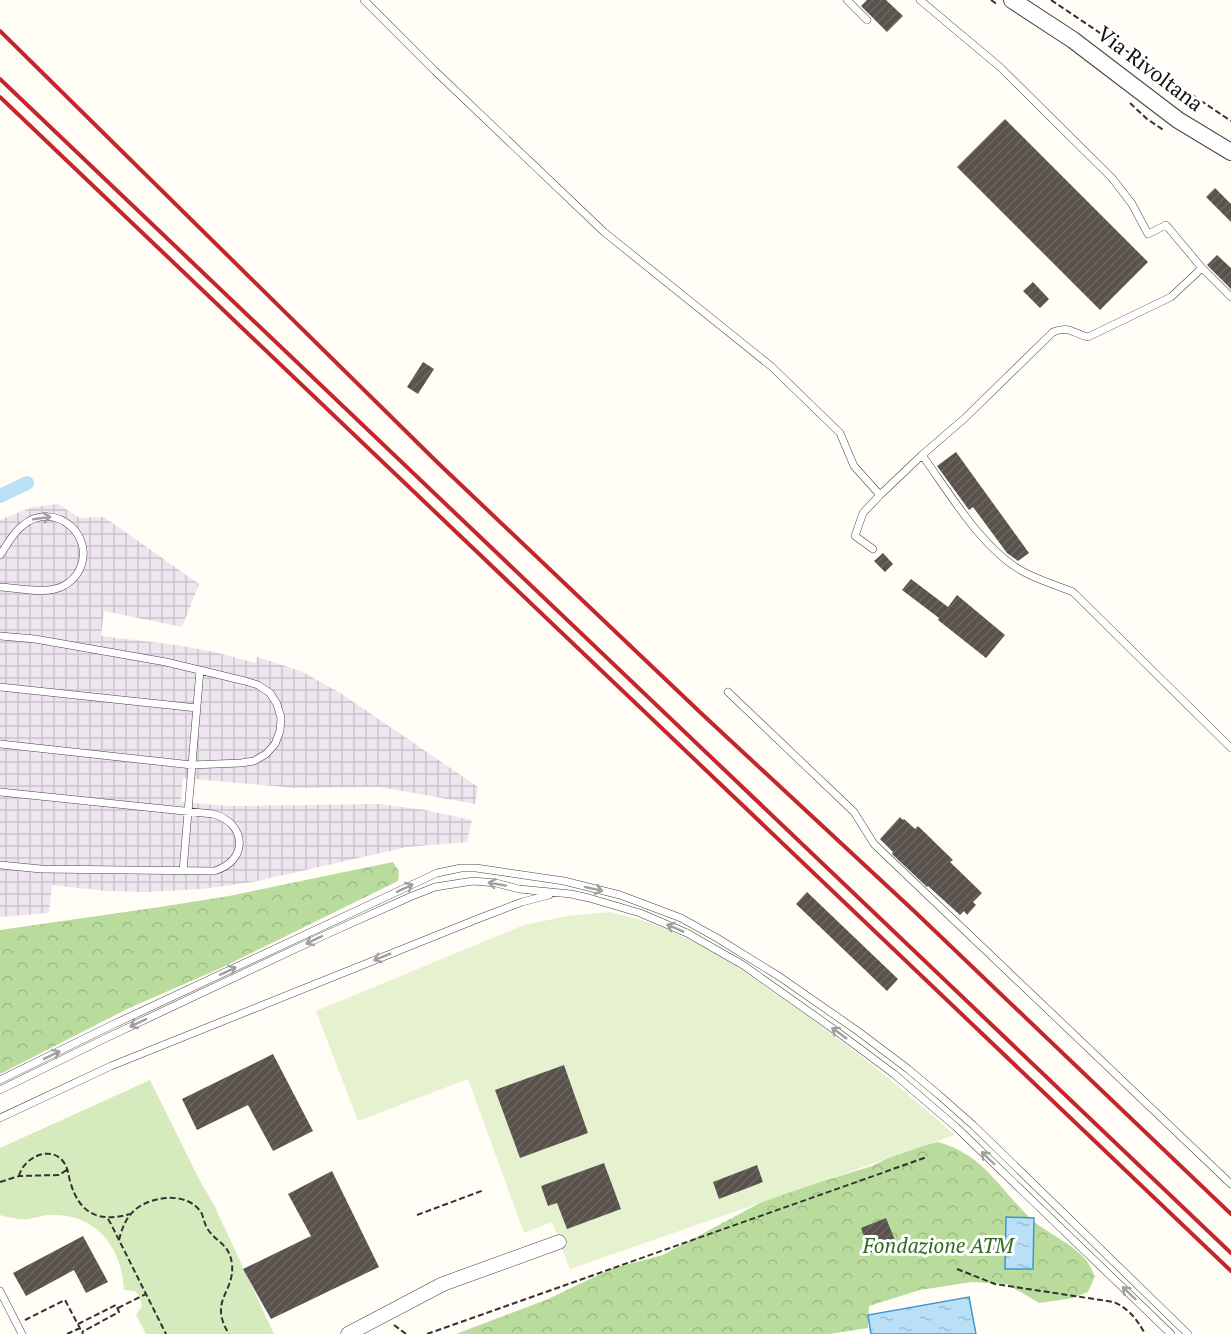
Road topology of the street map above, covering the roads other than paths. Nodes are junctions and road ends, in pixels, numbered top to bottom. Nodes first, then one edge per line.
1 (364, 0) edge
2 (847, 0) edge
3 (920, 0) edge
4 (1012, 0) edge
5 (867, 20) dead end
6 (1231, 152) edge
7 (1202, 268) junction
8 (1231, 297) edge
9 (922, 455) junction
10 (880, 495) junction
11 (873, 549) dead end
12 (0, 555) edge
13 (0, 587) edge
14 (0, 636) edge
15 (200, 670) junction
16 (0, 687) edge
17 (728, 692) dead end
18 (197, 708) junction
19 (0, 744) edge
20 (1231, 748) edge
21 (192, 765) junction
22 (0, 792) edge
23 (188, 811) junction
24 (0, 865) edge
25 (183, 871) junction
26 (555, 893) junction
27 (0, 1080) edge
28 (0, 1090) edge
29 (0, 1118) edge
30 (1231, 1184) edge
31 (559, 1242) dead end
32 (0, 1291) edge
33 (22, 1334) edge
34 (348, 1334) edge
35 (1171, 1334) edge
36 (1188, 1334) edge

1 - 10 lane
2 - 5 lane
3 - 7 lane
4 - 6 street, Via Rivoltana
7 - 8 lane
7 - 9 lane
9 - 10 lane
9 - 20 lane
10 - 11 lane
12 -> 13 lane
14 - 15 lane
15 - 18 lane
15 - 21 lane
16 - 18 lane
17 - 30 lane
18 - 21 lane
19 - 21 lane
21 - 23 lane
22 - 23 lane
23 - 25 lane
23 - 25 lane
24 - 25 lane
26 -> 28 lane
26 -> 29 lane
35 -> 26 lane
27 -> 36 lane
31 - 34 street
32 - 33 lane

